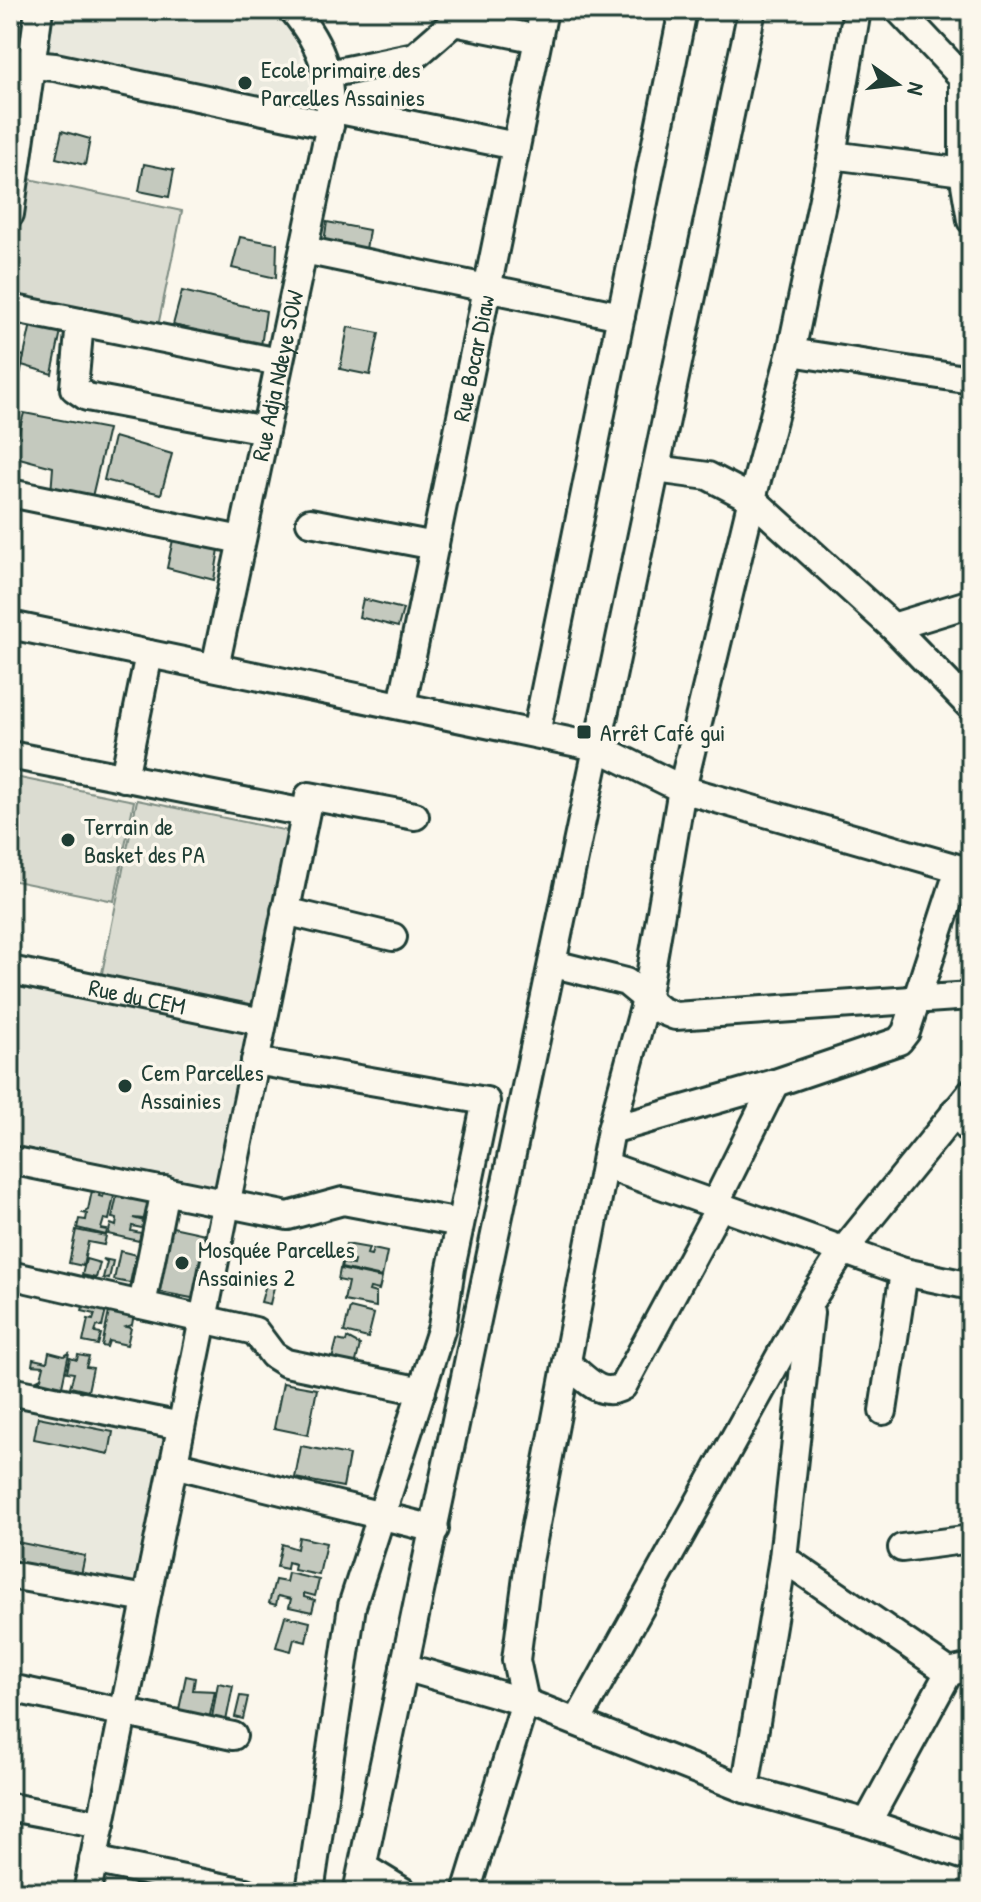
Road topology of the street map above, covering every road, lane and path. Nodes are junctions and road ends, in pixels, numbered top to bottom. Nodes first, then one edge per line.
1 (39, 10) edge
2 (544, 10) edge
3 (683, 10) edge
4 (752, 10) edge
5 (857, 10) edge
6 (899, 10) edge
7 (301, 13) edge
8 (538, 39) junction
9 (20, 64) edge
10 (967, 82) edge
11 (330, 98) junction
12 (516, 146) junction
13 (832, 155) junction
14 (963, 172) junction
15 (10, 214) edge
16 (971, 220) edge
17 (304, 250) junction
18 (487, 288) junction
19 (10, 308) edge
20 (621, 316) junction
21 (80, 322) junction
22 (791, 352) junction
23 (279, 362) junction
24 (971, 380) edge
25 (265, 430) junction
26 (656, 469) junction
27 (10, 493) edge
28 (752, 499) junction
29 (310, 522) dead end
30 (241, 540) junction
31 (435, 546) junction
32 (971, 603) edge
33 (10, 625) edge
34 (893, 627) junction
35 (149, 654) junction
36 (215, 667) junction
37 (402, 705) junction
38 (971, 707) edge
39 (536, 734) junction
40 (597, 747) junction
41 (10, 755) edge
42 (124, 778) junction
43 (682, 789) junction
44 (305, 813) junction
45 (415, 816) dead end
46 (965, 871) edge
47 (285, 911) junction
48 (393, 937) dead end
49 (554, 964) junction
50 (10, 970) edge
51 (971, 996) edge
52 (917, 998) junction
53 (646, 1000) junction
54 (263, 1022) junction
55 (255, 1061) junction
56 (775, 1083) junction
57 (966, 1112) edge
58 (611, 1130) junction
59 (10, 1160) edge
60 (605, 1165) junction
61 (165, 1190) junction
62 (227, 1201) junction
63 (717, 1205) junction
64 (460, 1223) junction
65 (843, 1251) junction
66 (904, 1272) junction
67 (10, 1275) edge
68 (971, 1286) edge
69 (811, 1300) junction
70 (142, 1305) junction
71 (203, 1319) junction
72 (569, 1365) junction
73 (10, 1391) edge
74 (422, 1391) junction
75 (883, 1411) dead end
76 (181, 1426) junction
77 (173, 1464) junction
78 (380, 1515) junction
79 (435, 1529) junction
80 (971, 1539) edge
81 (902, 1548) dead end
82 (783, 1558) junction
83 (10, 1575) edge
84 (146, 1599) junction
85 (404, 1667) junction
86 (960, 1670) edge
87 (10, 1688) edge
88 (525, 1702) junction
89 (123, 1712) junction
90 (577, 1722) junction
91 (233, 1736) dead end
92 (745, 1789) junction
93 (10, 1807) edge
94 (867, 1823) junction
95 (101, 1824) junction
96 (971, 1858) edge
97 (93, 1860) junction
98 (360, 1879) edge
99 (87, 1892) edge
100 (245, 1892) edge
101 (310, 1892) edge
102 (404, 1892) edge
103 (466, 1892) edge

1 - 9 street
2 - 8 street, Rue Bocar Diaw
3 - 20 street
4 - 26 street
5 - 13 street
6 - 10 street
7 - 11 street
8 - 11 street
8 - 12 street, Rue Bocar Diaw
9 - 11 street
9 - 15 street
10 - 14 street
11 - 12 street
11 - 17 street, Rue Adja Ndeye SOW
12 - 18 street, Rue Bocar Diaw
13 - 14 street
13 - 22 street
14 - 16 street
17 - 18 street
17 - 23 street, Rue Adja Ndeye SOW
18 - 20 street
18 - 31 street, Rue Bocar Diaw
19 - 21 street
20 - 39 street
21 - 23 street
21 - 25 street
22 - 24 street
22 - 28 street
23 - 25 street, Rue Adja Ndeye SOW
25 - 30 street, Rue Adja Ndeye SOW
26 - 28 street
26 - 40 street
27 - 30 street
28 - 34 street
28 - 43 street
29 - 31 street
30 - 36 street, Rue Adja Ndeye SOW
31 - 37 street, Rue Bocar Diaw
32 - 34 street
33 - 35 street
34 - 38 street
35 - 36 street
35 - 42 street
36 - 37 street
37 - 39 street
39 - 40 street
40 - 43 street
40 - 49 street
41 - 42 street
42 - 44 street
43 - 46 street
43 - 53 street
44 - 45 street
44 - 47 street
46 - 52 street
47 - 48 street
47 - 54 street
49 - 53 street
49 - 79 street
50 - 54 street, Rue du CEM
51 - 52 street
52 - 53 street
52 - 56 street
53 - 58 street
54 - 55 street
55 - 62 street
55 - 64 street
56 - 58 street
56 - 63 street
57 - 65 street
58 - 60 street
59 - 61 street
60 - 63 street
60 - 72 street
61 - 62 street
61 - 70 street
62 - 64 street
62 - 71 street
63 - 65 street
63 - 72 street
64 - 74 street
65 - 66 street
65 - 69 street
66 - 68 street
66 - 75 street
67 - 70 street
69 - 82 street
69 - 90 street
70 - 71 street
71 - 74 street
71 - 76 street
72 - 88 street
73 - 76 street
74 - 78 street
76 - 77 street
77 - 78 street
77 - 84 street
78 - 79 street
78 - 101 street
79 - 85 street
80 - 81 street
82 - 86 street
82 - 92 street
83 - 84 street
84 - 89 street
85 - 88 street
85 - 98 street
86 - 94 street
87 - 89 street
88 - 90 street
88 - 103 street
89 - 91 street
89 - 95 street
90 - 92 street
92 - 94 street
93 - 95 street
94 - 96 street
95 - 97 street
97 - 99 street
97 - 100 street
98 - 102 street

